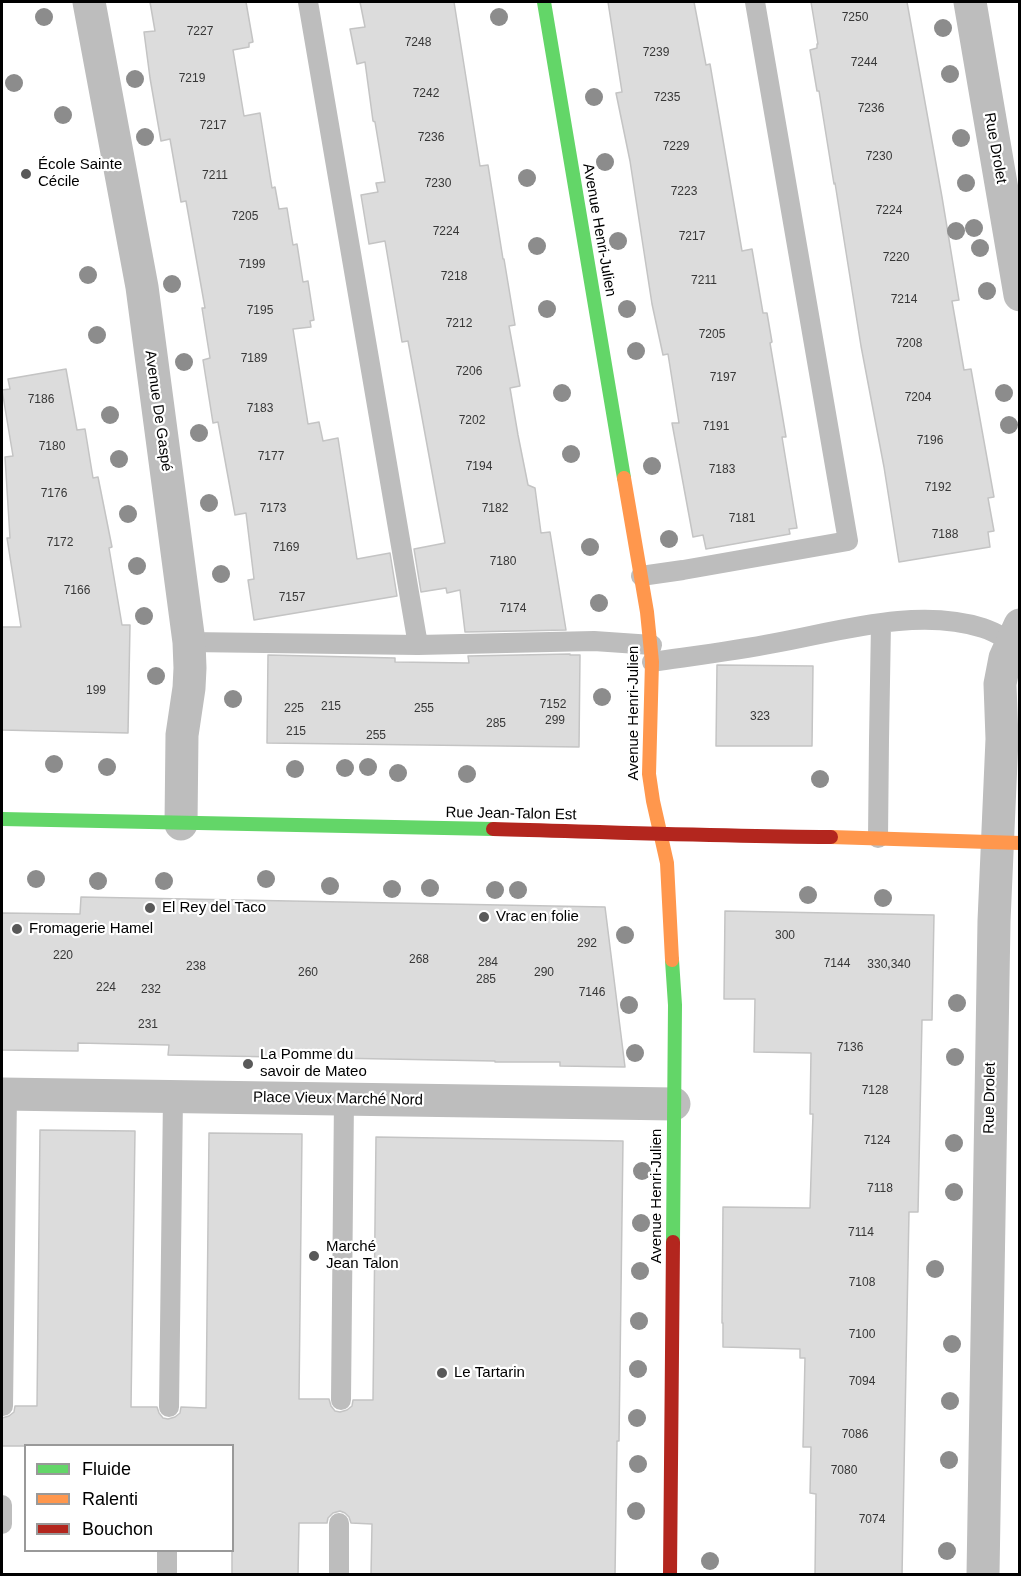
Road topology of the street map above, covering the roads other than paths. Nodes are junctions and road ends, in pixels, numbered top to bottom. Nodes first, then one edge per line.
1 (89, 2) edge
2 (308, 2) edge
3 (544, 2) edge
4 (755, 2) edge
5 (970, 2) edge
6 (1020, 295) edge
7 (641, 576) junction
8 (881, 623) junction
9 (1016, 633) edge
10 (189, 642) junction
11 (418, 645) junction
12 (652, 653) junction
13 (2, 819) edge
14 (181, 824) junction
15 (661, 834) junction
16 (878, 838) junction
17 (1009, 843) edge
18 (4, 1094) edge
19 (173, 1097) junction
20 (344, 1099) junction
21 (674, 1104) junction
22 (341, 1400) dead end
23 (3, 1406) edge
24 (169, 1407) dead end
25 (2, 1505) edge
26 (339, 1523) dead end
27 (2, 1524) edge
28 (167, 1552) edge
29 (167, 1575) edge
30 (339, 1575) edge
31 (670, 1575) edge
32 (983, 1575) edge

1 - 10 street, Avenue De Gaspé
2 - 11 lane
3 - 7 street, Avenue Henri-Julien
4 - 7 lane
5 - 6 street, Rue Drolet
7 - 12 street, Avenue Henri-Julien
8 - 9 lane
8 - 12 lane
8 - 16 lane
9 - 17 street, Rue Drolet
10 - 11 lane
10 - 14 street, Avenue De Gaspé
11 - 12 lane
12 - 15 street, Avenue Henri-Julien
13 - 14 street, Rue Jean-Talon Est
14 - 15 street, Rue Jean-Talon Est
15 - 16 street, Rue Jean-Talon Est
15 - 21 street, Avenue Henri-Julien
16 - 17 street, Rue Jean-Talon Est
17 - 32 street, Rue Drolet
18 - 19 street, Place Vieux Marché Nord
18 - 23 lane
19 - 20 street, Place Vieux Marché Nord
19 - 24 lane
20 - 21 street, Place Vieux Marché Nord
20 - 22 lane
21 - 31 street, Avenue Henri-Julien
25 - 27 lane
26 - 30 lane
28 - 29 lane

